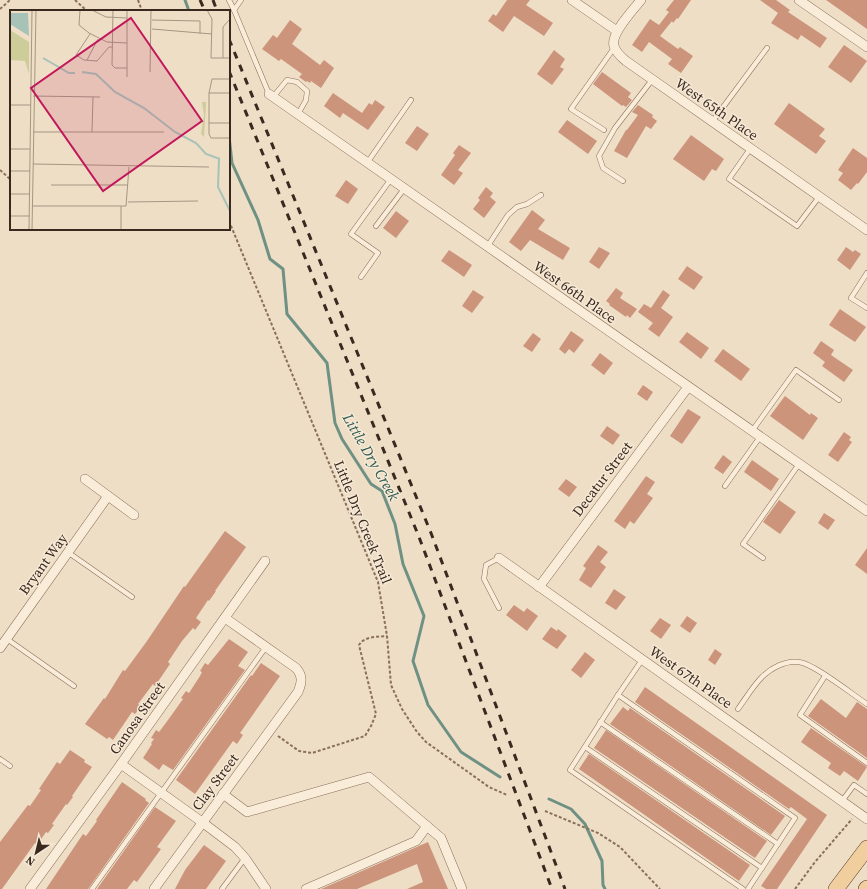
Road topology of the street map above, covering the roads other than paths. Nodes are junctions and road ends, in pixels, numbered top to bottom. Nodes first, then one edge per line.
1 (229, 0) edge
2 (240, 0) edge
3 (572, 0) edge
4 (641, 0) edge
5 (799, 0) edge
6 (234, 10) junction
7 (617, 31) junction
8 (867, 47) edge
9 (614, 48) junction
10 (767, 48) dead end
11 (652, 80) junction
12 (271, 95) junction
13 (411, 100) dead end
14 (298, 114) junction
15 (712, 122) junction
16 (604, 130) dead end
17 (750, 148) junction
18 (367, 163) junction
19 (391, 179) junction
20 (623, 180) dead end
21 (404, 188) junction
22 (541, 195) dead end
23 (819, 197) junction
24 (376, 226) dead end
25 (867, 230) edge
26 (487, 247) junction
27 (867, 273) edge
28 (361, 277) dead end
29 (867, 308) edge
30 (688, 387) junction
31 (838, 400) dead end
32 (752, 431) junction
33 (760, 437) junction
34 (799, 464) junction
35 (85, 479) dead end
36 (725, 486) dead end
37 (108, 496) junction
38 (867, 511) edge
39 (134, 515) dead end
40 (69, 553) junction
41 (499, 558) joint
42 (763, 558) dead end
43 (265, 561) dead end
44 (539, 587) junction
45 (132, 597) dead end
46 (499, 608) dead end
47 (225, 618) junction
48 (7, 639) junction
49 (267, 646) junction
50 (0, 648) edge
51 (642, 660) junction
52 (825, 676) junction
53 (74, 686) dead end
54 (618, 695) junction
55 (867, 704) edge
56 (738, 709) dead end
57 (600, 722) junction
58 (585, 747) junction
59 (0, 759) edge
60 (867, 763) edge
61 (121, 764) junction
62 (10, 766) dead end
63 (161, 792) junction
64 (223, 794) junction
65 (867, 794) edge
66 (842, 801) junction
67 (867, 819) edge
68 (202, 822) junction
69 (427, 826) junction
70 (778, 844) junction
71 (867, 848) edge
72 (245, 858) junction
73 (762, 868) junction
74 (30, 889) edge
75 (92, 889) edge
76 (154, 889) edge
77 (222, 889) edge
78 (266, 889) edge
79 (306, 889) edge
80 (462, 889) edge
81 (742, 889) edge
82 (748, 889) edge
83 (836, 889) edge

1 - 6 lane
2 - 6 lane
3 - 7 street
4 - 7 street
5 - 8 street
6 - 12 lane
7 - 9 street
9 - 11 street, West 65th Place
9 - 16 lane
10 - 15 lane
11 - 15 street, West 65th Place
11 - 20 lane
12 - 14 street, West 66th Place
12 - 14 lane
13 - 18 lane
14 - 18 street, West 66th Place
15 - 17 street, West 65th Place
17 - 23 street, West 65th Place
17 - 23 lane
18 - 19 street, West 66th Place
19 - 21 street, West 66th Place
19 - 28 lane
21 - 24 lane
21 - 26 street, West 66th Place
22 - 26 lane
23 - 25 street, West 65th Place
26 - 30 street, West 66th Place
27 - 29 lane
30 - 32 street, West 66th Place
30 - 44 street, Decatur Street
31 - 32 lane
32 - 33 street, West 66th Place
33 - 34 street, West 66th Place
33 - 36 lane
34 - 38 street, West 66th Place
34 - 42 lane
35 - 37 street
37 - 39 street
37 - 40 street, Bryant Way
40 - 45 lane
40 - 48 street, Bryant Way
41 - 44 street, West 67th Place
41 - 46 lane
43 - 47 street, Canosa Street
44 - 51 street, West 67th Place
47 - 49 street
47 - 61 street, Canosa Street
48 - 50 street, Bryant Way
48 - 53 lane
49 - 63 lane
49 - 64 street, Clay Street
51 - 54 lane
51 - 66 street, West 67th Place
52 - 55 lane
52 - 56 lane
52 - 60 lane
54 - 57 lane
54 - 70 lane
57 - 58 lane
57 - 70 lane
58 - 73 lane
58 - 81 lane
59 - 62 lane
61 - 63 street
61 - 74 street, Canosa Street
63 - 68 street
63 - 75 lane
64 - 68 street, Clay Street
64 - 69 street
65 - 66 lane
66 - 67 street, West 67th Place
68 - 72 street
68 - 76 street, Clay Street
69 - 79 street
69 - 80 street
70 - 73 lane
71 - 83 main road
72 - 77 lane
72 - 78 street
73 - 82 lane

